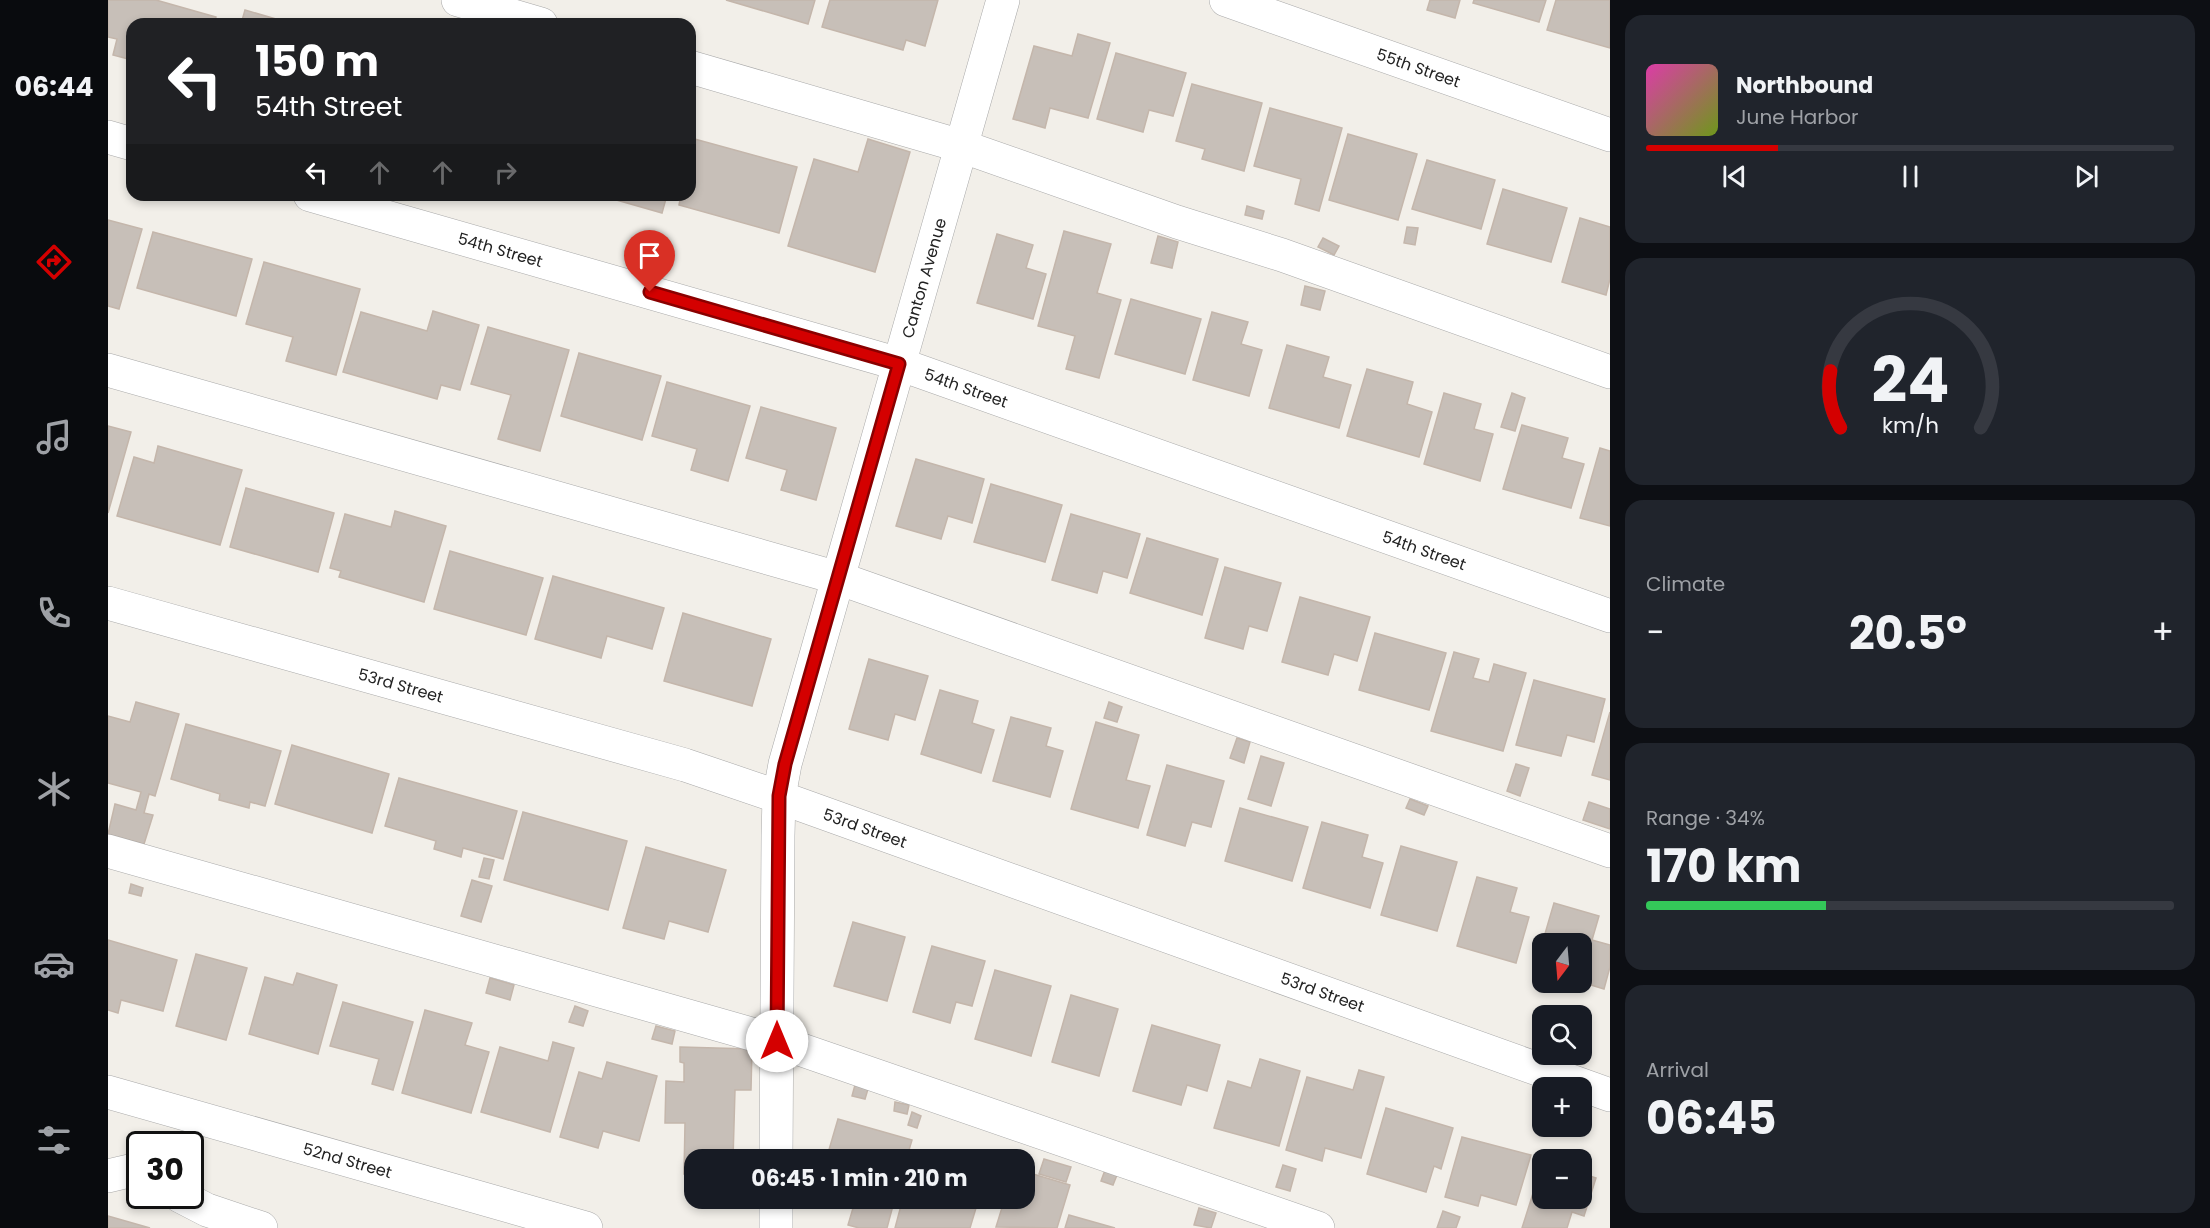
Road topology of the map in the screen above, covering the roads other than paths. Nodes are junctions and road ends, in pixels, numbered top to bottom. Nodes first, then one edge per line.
1 (458, 0) edge
2 (1003, 0) edge
3 (1226, 0) edge
4 (520, 18) edge
5 (696, 69) edge
6 (1610, 135) edge
7 (108, 137) edge
8 (126, 142) edge
9 (962, 146) junction
10 (331, 201) edge
11 (899, 364) junction
12 (108, 370) edge
13 (1610, 372) edge
14 (838, 578) junction
15 (108, 603) edge
16 (1610, 616) edge
17 (779, 796) junction
18 (108, 851) edge
19 (1610, 851) edge
20 (777, 1041) junction
21 (108, 1092) edge
22 (1610, 1095) edge
23 (776, 1149) edge
24 (126, 1172) edge
25 (108, 1176) edge
26 (204, 1208) edge
27 (776, 1209) edge
28 (261, 1228) edge
29 (585, 1228) edge
30 (776, 1228) edge
31 (1318, 1228) edge

1 - 4 street
2 - 9 street, Canton Avenue
3 - 6 street, 55th Street
5 - 9 street
7 - 8 street
9 - 11 street, Canton Avenue
9 - 13 street
10 - 11 street, 54th Street
11 - 14 street, Canton Avenue
11 - 16 street, 54th Street
12 - 14 street
14 - 17 street, Canton Avenue
14 - 19 street
15 - 17 street, 53rd Street
17 - 20 street, Canton Avenue
17 - 22 street, 53rd Street
18 - 20 street
20 - 23 street, Canton Avenue
20 - 31 street
21 - 29 street, 52nd Street
24 - 25 street
26 - 28 street
27 - 30 street

